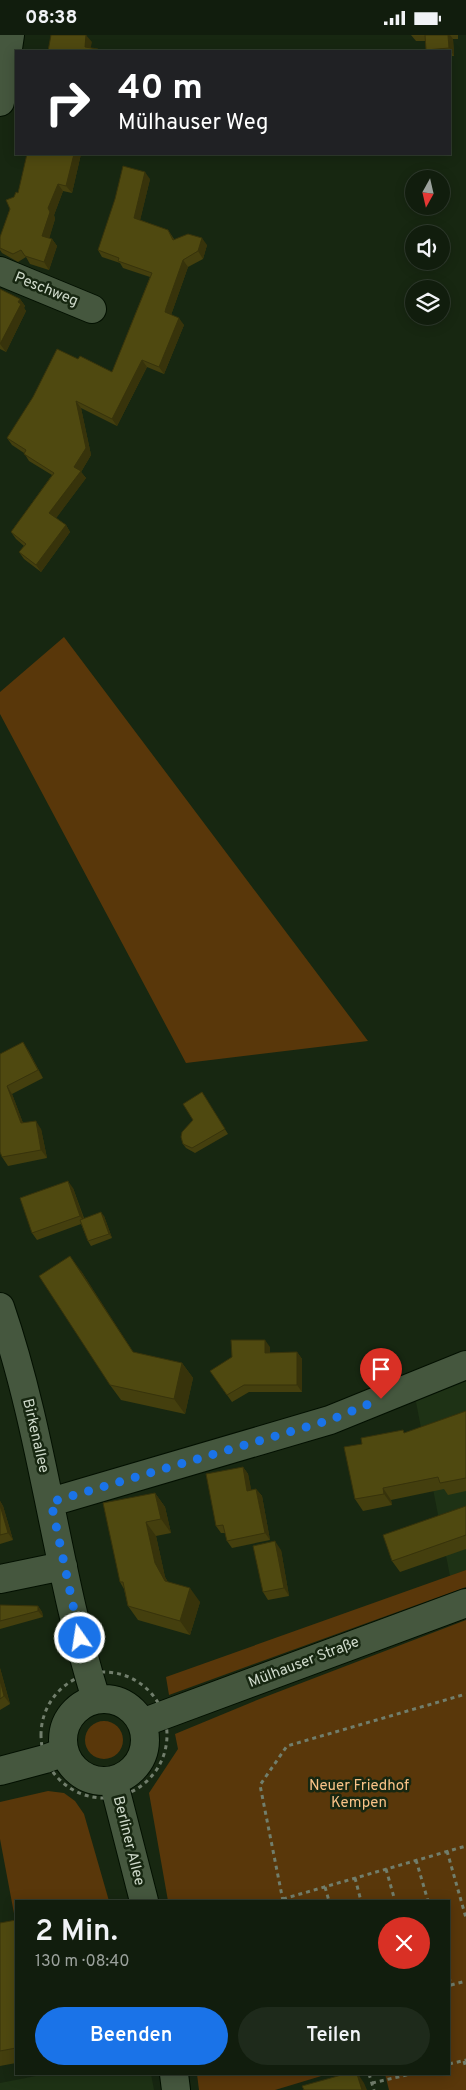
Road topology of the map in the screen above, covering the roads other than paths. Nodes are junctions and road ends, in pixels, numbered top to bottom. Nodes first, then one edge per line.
1 (10, 35) edge
2 (6, 98) edge
3 (0, 271) edge
4 (92, 309) dead end
5 (0, 1307) edge
6 (466, 1365) edge
7 (51, 1502) junction
8 (63, 1566) junction
9 (0, 1579) edge
10 (466, 1603) edge
11 (92, 1687) junction
12 (153, 1719) junction
13 (55, 1755) junction
14 (0, 1771) edge
15 (115, 1789) junction
16 (144, 1900) edge
17 (174, 2075) edge
18 (176, 2090) edge

1 - 2 street
3 - 4 street, Peschweg
5 - 7 street, Birkenallee
6 - 7 street
7 - 8 street, Birkenallee
8 - 9 street
8 - 11 street, Birkenallee
10 - 12 street, Mülhauser Straße
11 - 12 street
11 - 13 street
12 - 15 street
13 - 14 street
13 - 15 street
15 - 16 street, Berliner Allee
17 - 18 street

